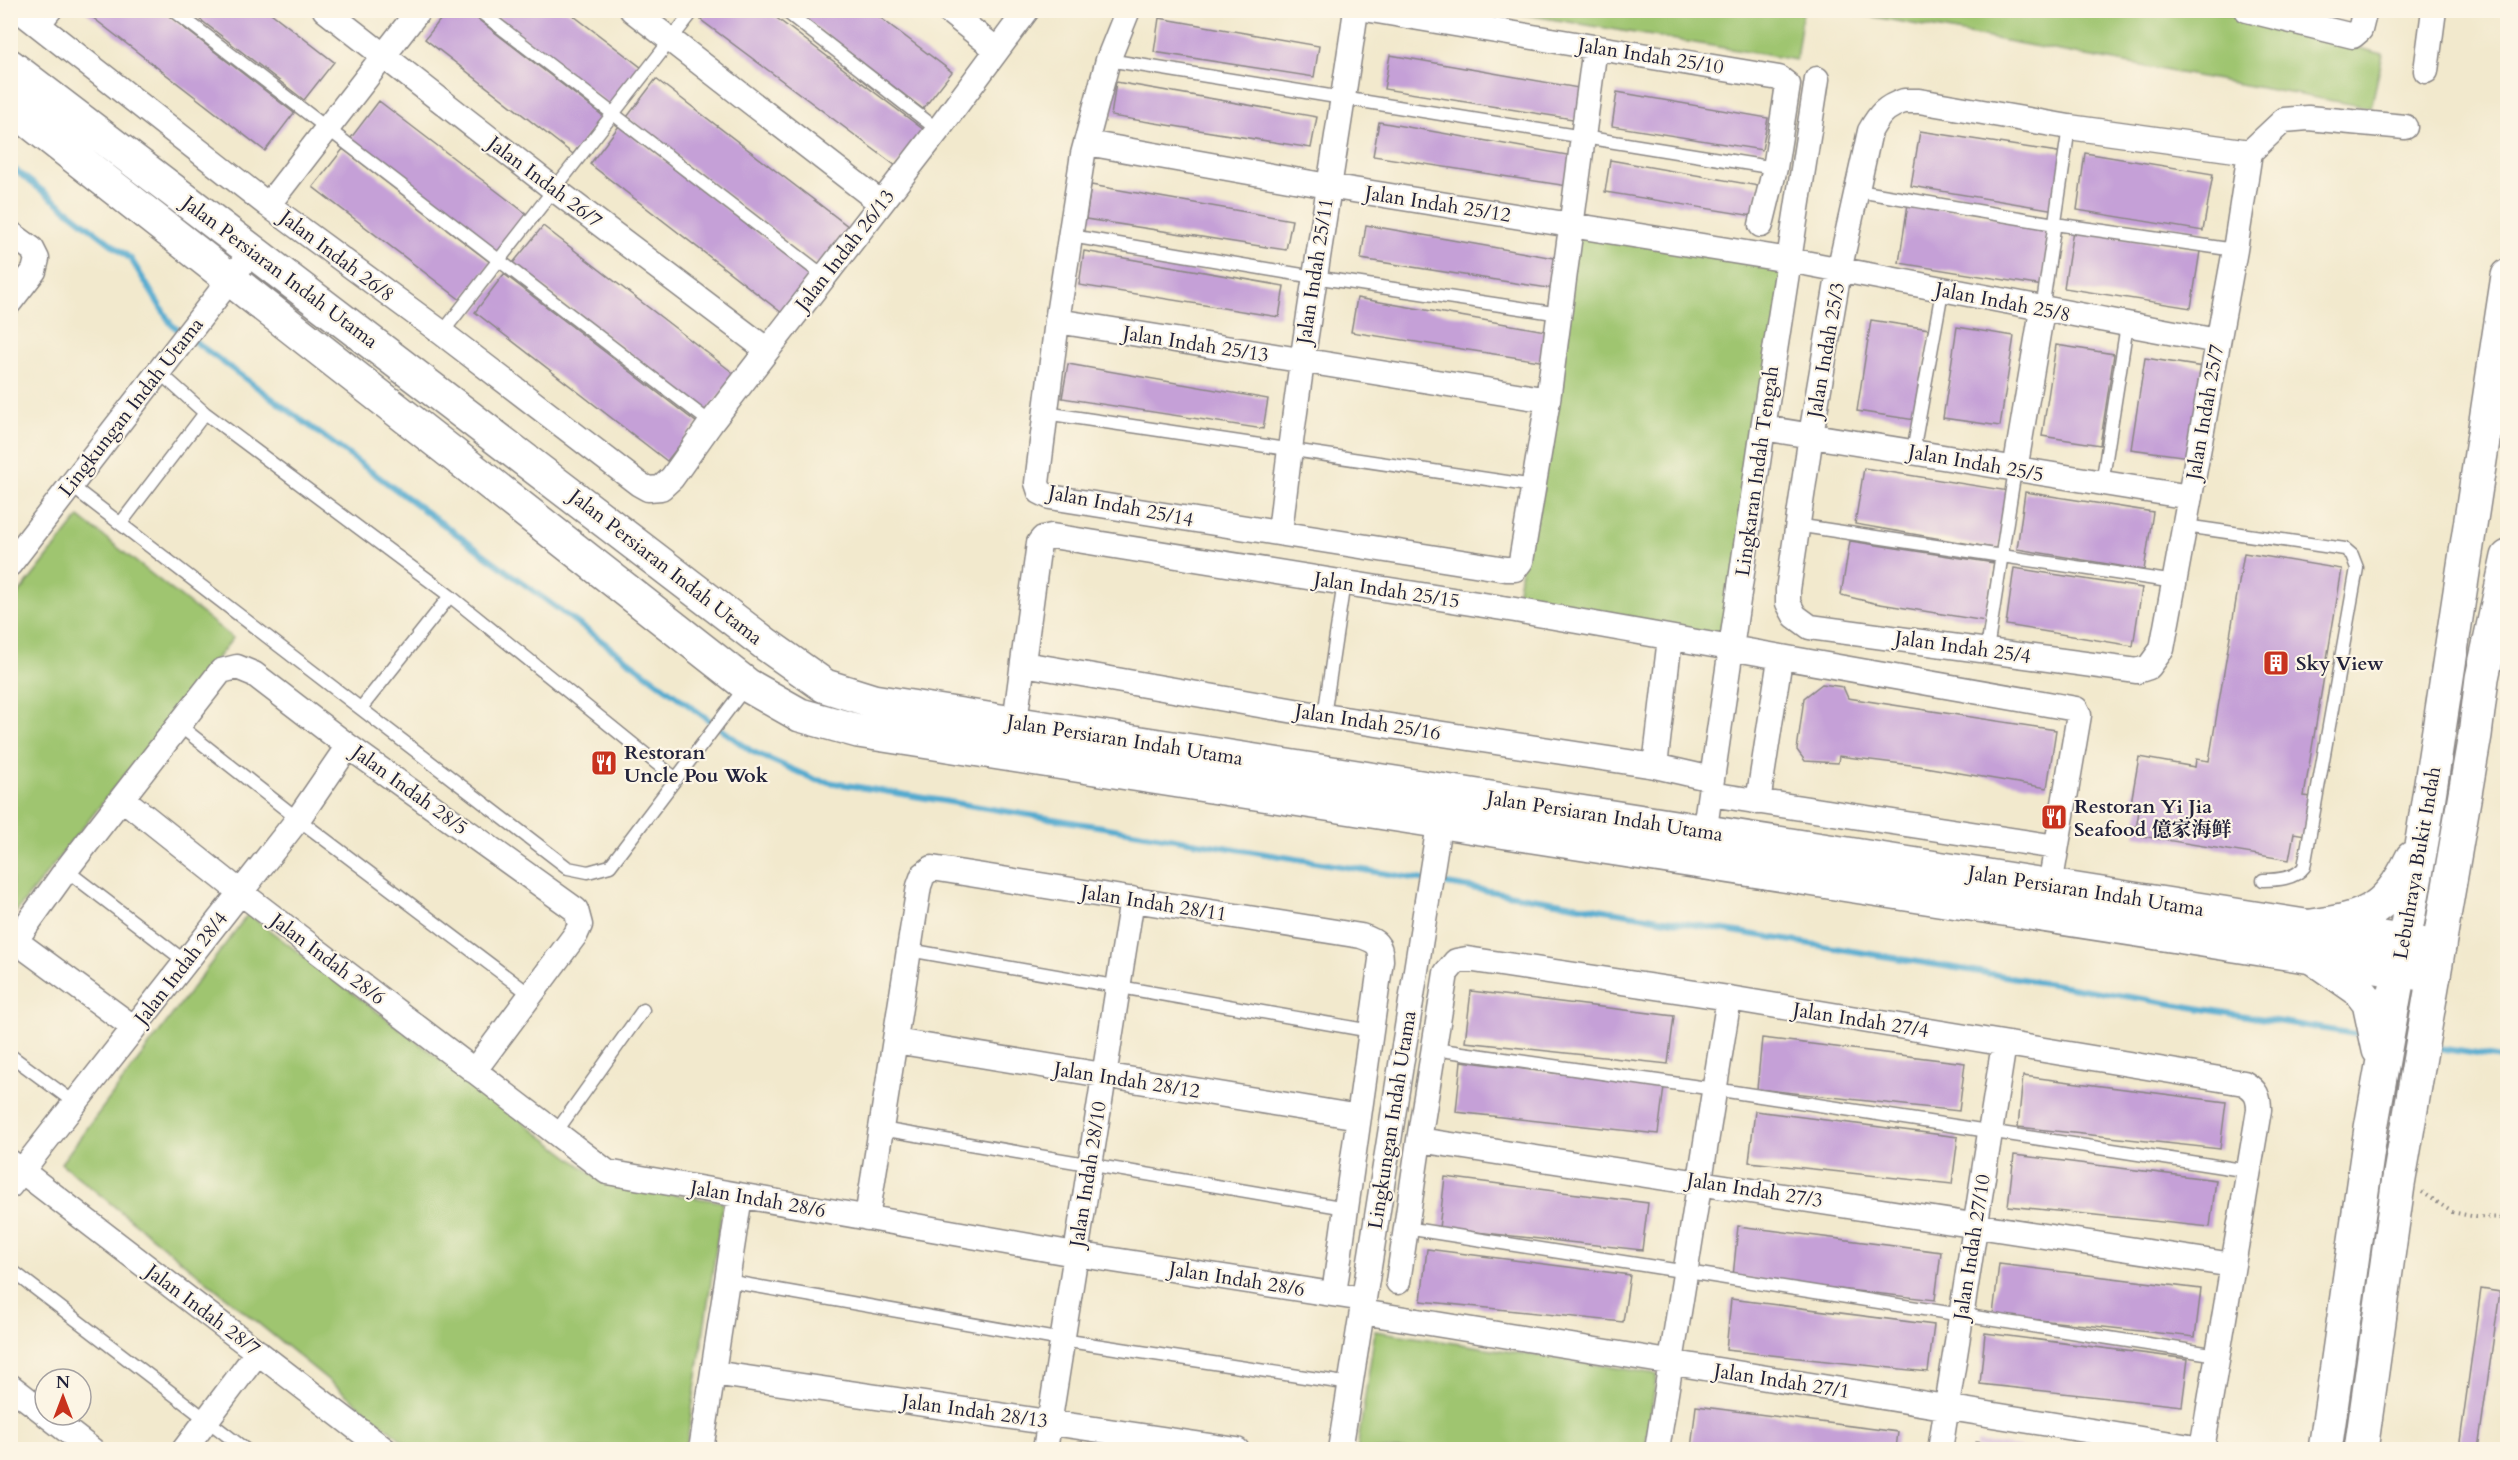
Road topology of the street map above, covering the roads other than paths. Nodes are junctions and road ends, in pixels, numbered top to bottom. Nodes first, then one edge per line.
1 (19, 10) edge
2 (173, 10) edge
3 (325, 10) edge
4 (419, 10) edge
5 (478, 10) edge
6 (632, 10) edge
7 (694, 10) edge
8 (784, 10) edge
9 (947, 10) edge
10 (1027, 10) edge
11 (1128, 10) edge
12 (1356, 10) edge
13 (1371, 10) edge
14 (2247, 10) edge
15 (2365, 10) edge
16 (2434, 10) edge
17 (50, 20) edge
18 (670, 40) junction
19 (1595, 47) junction
20 (997, 50) junction
21 (383, 56) junction
22 (1108, 60) junction
23 (10, 66) edge
24 (2427, 71) dead end
25 (1817, 79) dead end
26 (1343, 99) junction
27 (10, 106) edge
28 (613, 114) junction
29 (2069, 127) junction
30 (2406, 127) dead end
31 (328, 128) junction
32 (938, 130) junction
33 (1584, 138) junction
34 (1088, 143) junction
35 (2250, 152) junction
36 (1775, 168) junction
37 (1328, 186) junction
38 (554, 189) junction
39 (1858, 191) junction
40 (881, 203) junction
41 (268, 205) junction
42 (2055, 224) junction
43 (1573, 225) junction
44 (1761, 225) dead end
45 (10, 233) edge
46 (1071, 236) junction
47 (2235, 250) junction
48 (252, 251) junction
49 (499, 260) junction
50 (1788, 260) junction
51 (1839, 271) junction
52 (824, 276) junction
53 (2508, 276) edge
54 (1314, 277) junction
55 (231, 278) junction
56 (1942, 291) junction
57 (10, 302) edge
58 (2042, 310) junction
59 (1560, 314) junction
60 (1057, 321) junction
61 (2127, 325) junction
62 (442, 333) junction
63 (2217, 341) junction
64 (2497, 345) junction
65 (768, 350) junction
66 (1302, 361) junction
67 (158, 371) junction
68 (2508, 376) edge
69 (1548, 400) junction
70 (205, 413) junction
71 (1045, 413) junction
72 (2508, 415) edge
73 (711, 423) junction
74 (1763, 428) junction
75 (1810, 435) junction
76 (2482, 441) junction
77 (1289, 452) junction
78 (1913, 452) junction
79 (2015, 470) junction
80 (2102, 484) junction
81 (70, 485) junction
82 (1534, 486) junction
83 (661, 488) joint
84 (2190, 497) junction
85 (121, 523) junction
86 (1796, 525) junction
87 (2185, 526) junction
88 (1280, 533) junction
89 (2000, 556) junction
90 (2508, 557) edge
91 (10, 564) edge
92 (1344, 582) junction
93 (2175, 582) junction
94 (450, 596) junction
95 (1788, 603) joint
96 (1670, 638) junction
97 (1731, 649) junction
98 (1987, 650) junction
99 (1780, 659) junction
100 (1024, 664) junction
101 (2149, 667) joint
102 (747, 685) junction
103 (361, 708) junction
104 (1324, 716) junction
105 (1015, 722) junction
106 (180, 726) junction
107 (348, 747) junction
108 (1655, 766) junction
109 (676, 779) junction
110 (1711, 786) junction
111 (123, 799) junction
112 (1758, 802) junction
113 (1442, 807) junction
114 (298, 819) junction
115 (1704, 830) junction
116 (2423, 835) junction
117 (2056, 847) junction
118 (1700, 863) junction
119 (66, 870) junction
120 (2263, 880) dead end
121 (2050, 886) junction
122 (240, 892) junction
123 (1132, 899) junction
124 (13, 939) edge
125 (2309, 942) junction
126 (909, 950) junction
127 (2401, 958) junction
128 (186, 962) junction
129 (2436, 962) junction
130 (1118, 986) junction
131 (532, 996) junction
132 (1728, 998) junction
133 (2380, 1007) junction
134 (643, 1010) dead end
135 (134, 1028) junction
136 (1371, 1031) junction
137 (895, 1041) junction
138 (2004, 1044) junction
139 (1434, 1049) junction
140 (10, 1055) edge
141 (474, 1071) junction
142 (1104, 1077) junction
143 (1714, 1089) junction
144 (75, 1103) junction
145 (1359, 1117) junction
146 (881, 1129) junction
147 (1990, 1131) junction
148 (556, 1132) junction
149 (1419, 1140) junction
150 (1090, 1165) junction
151 (2248, 1171) junction
152 (14, 1173) edge
153 (1700, 1181) junction
154 (740, 1196) junction
155 (1346, 1208) junction
156 (867, 1218) junction
157 (1976, 1224) junction
158 (1406, 1228) junction
159 (1075, 1254) junction
160 (2233, 1264) junction
161 (10, 1269) edge
162 (1686, 1271) junction
163 (727, 1281) junction
164 (1398, 1282) dead end
165 (1334, 1293) junction
166 (1363, 1306) junction
167 (1961, 1314) junction
168 (1062, 1340) junction
169 (258, 1352) junction
170 (2218, 1355) junction
171 (1671, 1363) junction
172 (713, 1373) junction
173 (1351, 1384) junction
174 (10, 1386) edge
175 (33, 1404) edge
176 (1947, 1408) junction
177 (207, 1419) junction
178 (1049, 1422) junction
179 (63, 1427) edge
180 (92, 1449) edge
181 (184, 1449) edge
182 (246, 1449) edge
183 (385, 1449) edge
184 (701, 1449) edge
185 (1044, 1449) edge
186 (1237, 1449) edge
187 (1340, 1449) edge
188 (1658, 1449) edge
189 (1940, 1449) edge
190 (2202, 1449) edge
191 (2325, 1449) edge
192 (2361, 1449) edge

1 - 17 street, Jalan Indah 26/8
2 - 31 lane
3 - 21 street, Jalan Indah 26/7
4 - 21 street
5 - 28 lane
6 - 18 street
7 - 18 lane
8 - 32 lane
9 - 20 street
10 - 20 street, Jalan Indah 26/13
11 - 22 street, Jalan Indah 25/14
12 - 26 street, Jalan Indah 25/11
13 - 19 street, Jalan Indah 25/10
14 - 15 street
16 - 24 street
17 - 41 street, Jalan Indah 26/8
18 - 28 lane
18 - 40 street
19 - 33 street
19 - 36 street, Jalan Indah 25/10
20 - 32 street, Jalan Indah 26/13
21 - 31 street
21 - 38 street, Jalan Indah 26/7
22 - 26 lane
22 - 34 street, Jalan Indah 25/14
23 - 48 main road, Jalan Persiaran Indah Utama
25 - 50 street, Lingkaran Indah Tengah
26 - 33 lane
26 - 37 street, Jalan Indah 25/11
27 - 55 main road, Jalan Persiaran Indah Utama
28 - 38 lane
28 - 52 lane
29 - 35 street
29 - 39 street, Jalan Indah 25/3
29 - 42 lane
30 - 35 street
31 - 41 street
31 - 49 lane
32 - 40 street, Jalan Indah 26/13
33 - 36 lane
33 - 43 street
34 - 37 street, Jalan Indah 25/12
34 - 46 street, Jalan Indah 25/14
35 - 47 street, Jalan Indah 25/7
36 - 44 street, Jalan Indah 25/10
37 - 43 street, Jalan Indah 25/12
37 - 54 street, Jalan Indah 25/11
38 - 49 lane
38 - 65 street, Jalan Indah 26/7
39 - 42 lane
39 - 51 street, Jalan Indah 25/3
40 - 52 street, Jalan Indah 26/13
41 - 62 street, Jalan Indah 26/8
42 - 47 lane
42 - 58 lane
43 - 50 street, Jalan Indah 25/12
43 - 59 street
45 - 57 street
46 - 54 lane
46 - 60 street, Jalan Indah 25/14
47 - 63 street, Jalan Indah 25/7
48 - 55 street, Lingkungan Indah Utama
48 - 105 main road, Jalan Persiaran Indah Utama
49 - 62 lane
49 - 73 lane
50 - 51 street, Jalan Indah 25/8
50 - 74 street, Lingkaran Indah Tengah
51 - 56 street, Jalan Indah 25/8
51 - 75 street, Jalan Indah 25/3
52 - 65 street, Jalan Indah 26/13
53 - 64 main road, Lebuhraya Bukit Indah
54 - 59 lane
54 - 66 street, Jalan Indah 25/11
55 - 67 street, Lingkungan Indah Utama
55 - 102 main road, Jalan Persiaran Indah Utama
56 - 58 street, Jalan Indah 25/8
56 - 78 lane
58 - 61 street, Jalan Indah 25/8
58 - 79 street
59 - 69 street
60 - 66 street, Jalan Indah 25/13
60 - 71 street, Jalan Indah 25/14
61 - 63 street, Jalan Indah 25/8
61 - 80 lane
62 - 83 street, Jalan Indah 26/8
63 - 84 street, Jalan Indah 25/7
64 - 68 main road
64 - 76 main road, Lebuhraya Bukit Indah
65 - 73 street, Jalan Indah 26/13
66 - 69 street, Jalan Indah 25/13
66 - 77 street, Jalan Indah 25/11
67 - 70 lane
67 - 81 street, Lingkungan Indah Utama
69 - 82 street
70 - 85 lane
70 - 94 lane
71 - 77 lane
71 - 88 street, Jalan Indah 25/14
72 - 76 main road
73 - 83 street, Jalan Indah 26/13
74 - 75 street, Jalan Indah 25/5
74 - 97 street, Lingkaran Indah Tengah
75 - 78 street, Jalan Indah 25/5
75 - 86 street, Jalan Indah 25/3
76 - 116 main road, Lebuhraya Bukit Indah
77 - 82 lane
77 - 88 street, Jalan Indah 25/11
78 - 79 street, Jalan Indah 25/5
79 - 80 street, Jalan Indah 25/5
79 - 89 lane
80 - 84 street, Jalan Indah 25/5
81 - 85 lane
81 - 91 street, Lingkungan Indah Utama
82 - 88 street, Jalan Indah 25/14
84 - 87 street, Jalan Indah 25/7
85 - 103 lane
86 - 89 lane
86 - 95 street, Jalan Indah 25/3
87 - 93 street, Jalan Indah 25/7
87 - 120 lane
89 - 93 lane
89 - 98 lane
90 - 129 main road, Lebuhraya Bukit Indah
92 - 96 street, Jalan Indah 25/15
92 - 100 street, Jalan Indah 25/15
92 - 104 lane
93 - 101 street, Jalan Indah 25/7
94 - 103 lane
94 - 109 lane
95 - 98 street, Jalan Indah 25/4
96 - 97 street, Jalan Indah 25/15
96 - 108 street
97 - 99 street, Jalan Indah 25/15
97 - 110 street, Lingkaran Indah Tengah
98 - 101 street, Jalan Indah 25/4
99 - 112 street
99 - 117 street, Jalan Indah 25/15
100 - 104 street, Jalan Indah 25/16
100 - 105 street
102 - 109 lane
102 - 113 main road, Jalan Persiaran Indah Utama
103 - 109 lane
104 - 108 street, Jalan Indah 25/16
105 - 113 main road, Jalan Persiaran Indah Utama
106 - 107 street, Jalan Indah 28/5
106 - 111 street
106 - 114 lane
107 - 114 street, Jalan Indah 28/4
107 - 131 street, Jalan Indah 28/5
108 - 110 street, Jalan Indah 25/16
110 - 112 street, Jalan Indah 25/16
110 - 115 street, Lingkaran Indah Tengah
111 - 119 street
111 - 122 street, Jalan Indah 28/6
112 - 117 street, Jalan Indah 25/16
113 - 115 main road, Jalan Persiaran Indah Utama
113 - 118 main road, Jalan Persiaran Indah Utama
113 - 166 street, Lingkungan Indah Utama
114 - 122 street, Jalan Indah 28/4
114 - 131 lane
115 - 118 street, Lingkaran Indah Tengah
115 - 121 main road, Jalan Persiaran Indah Utama
116 - 125 main road
116 - 127 main road, Lebuhraya Bukit Indah
117 - 121 street
118 - 125 main road, Jalan Persiaran Indah Utama
119 - 124 street
119 - 128 lane
121 - 125 main road, Jalan Persiaran Indah Utama
122 - 128 street, Jalan Indah 28/4
122 - 141 street, Jalan Indah 28/6
123 - 126 street, Jalan Indah 28/11
123 - 130 street, Jalan Indah 28/10
123 - 136 street, Jalan Indah 28/11
124 - 135 street
125 - 127 main road, Jalan Persiaran Indah Utama
125 - 133 main road
126 - 130 lane
126 - 137 street
127 - 129 main road, Jalan Persiaran Indah Utama
127 - 133 main road, Lebuhraya Bukit Indah
128 - 135 street, Jalan Indah 28/4
129 - 192 main road, Lebuhraya Bukit Indah
130 - 136 lane
130 - 142 street, Jalan Indah 28/10
131 - 141 street
132 - 138 street, Jalan Indah 27/4
132 - 139 street, Jalan Indah 27/4
132 - 143 street
133 - 191 main road
134 - 148 lane
135 - 144 street, Jalan Indah 28/4
136 - 145 street
137 - 142 street, Jalan Indah 28/12
137 - 146 street
138 - 147 street, Jalan Indah 27/10
138 - 151 street, Jalan Indah 27/4
139 - 143 lane
139 - 149 street
140 - 144 lane
141 - 148 street, Jalan Indah 28/6
142 - 145 street, Jalan Indah 28/12
142 - 150 street, Jalan Indah 28/10
143 - 147 lane
143 - 153 street
144 - 152 street, Jalan Indah 28/4
145 - 155 street
146 - 150 lane
146 - 156 street
147 - 151 lane
147 - 157 street, Jalan Indah 27/10
148 - 154 street, Jalan Indah 28/6
149 - 153 street, Jalan Indah 27/3
149 - 158 street
150 - 155 lane
150 - 159 street, Jalan Indah 28/10
151 - 160 street
152 - 169 street, Jalan Indah 28/7
153 - 157 street, Jalan Indah 27/3
153 - 162 street
154 - 156 street, Jalan Indah 28/6
154 - 163 street
155 - 165 street
156 - 159 street, Jalan Indah 28/6
157 - 160 street, Jalan Indah 27/3
157 - 167 street, Jalan Indah 27/10
158 - 162 lane
158 - 164 street
159 - 165 street, Jalan Indah 28/6
159 - 168 street, Jalan Indah 28/10
160 - 170 street
161 - 177 lane
162 - 167 lane
162 - 171 street
163 - 168 lane
163 - 172 street
165 - 166 street, Jalan Indah 28/6
166 - 171 street, Jalan Indah 27/1
166 - 173 street, Lingkungan Indah Utama
167 - 170 lane
167 - 176 street, Jalan Indah 27/10
168 - 173 lane
168 - 178 street, Jalan Indah 28/10
169 - 177 street
169 - 183 street, Jalan Indah 28/7
170 - 190 street
171 - 176 street, Jalan Indah 27/1
171 - 188 street
172 - 178 street, Jalan Indah 28/13
172 - 184 street
173 - 187 street, Lingkungan Indah Utama
174 - 175 street
176 - 189 street, Jalan Indah 27/10
176 - 190 street, Jalan Indah 27/1
177 - 181 street
177 - 182 lane
178 - 185 street, Jalan Indah 28/10
178 - 186 street, Jalan Indah 28/13
179 - 180 street

